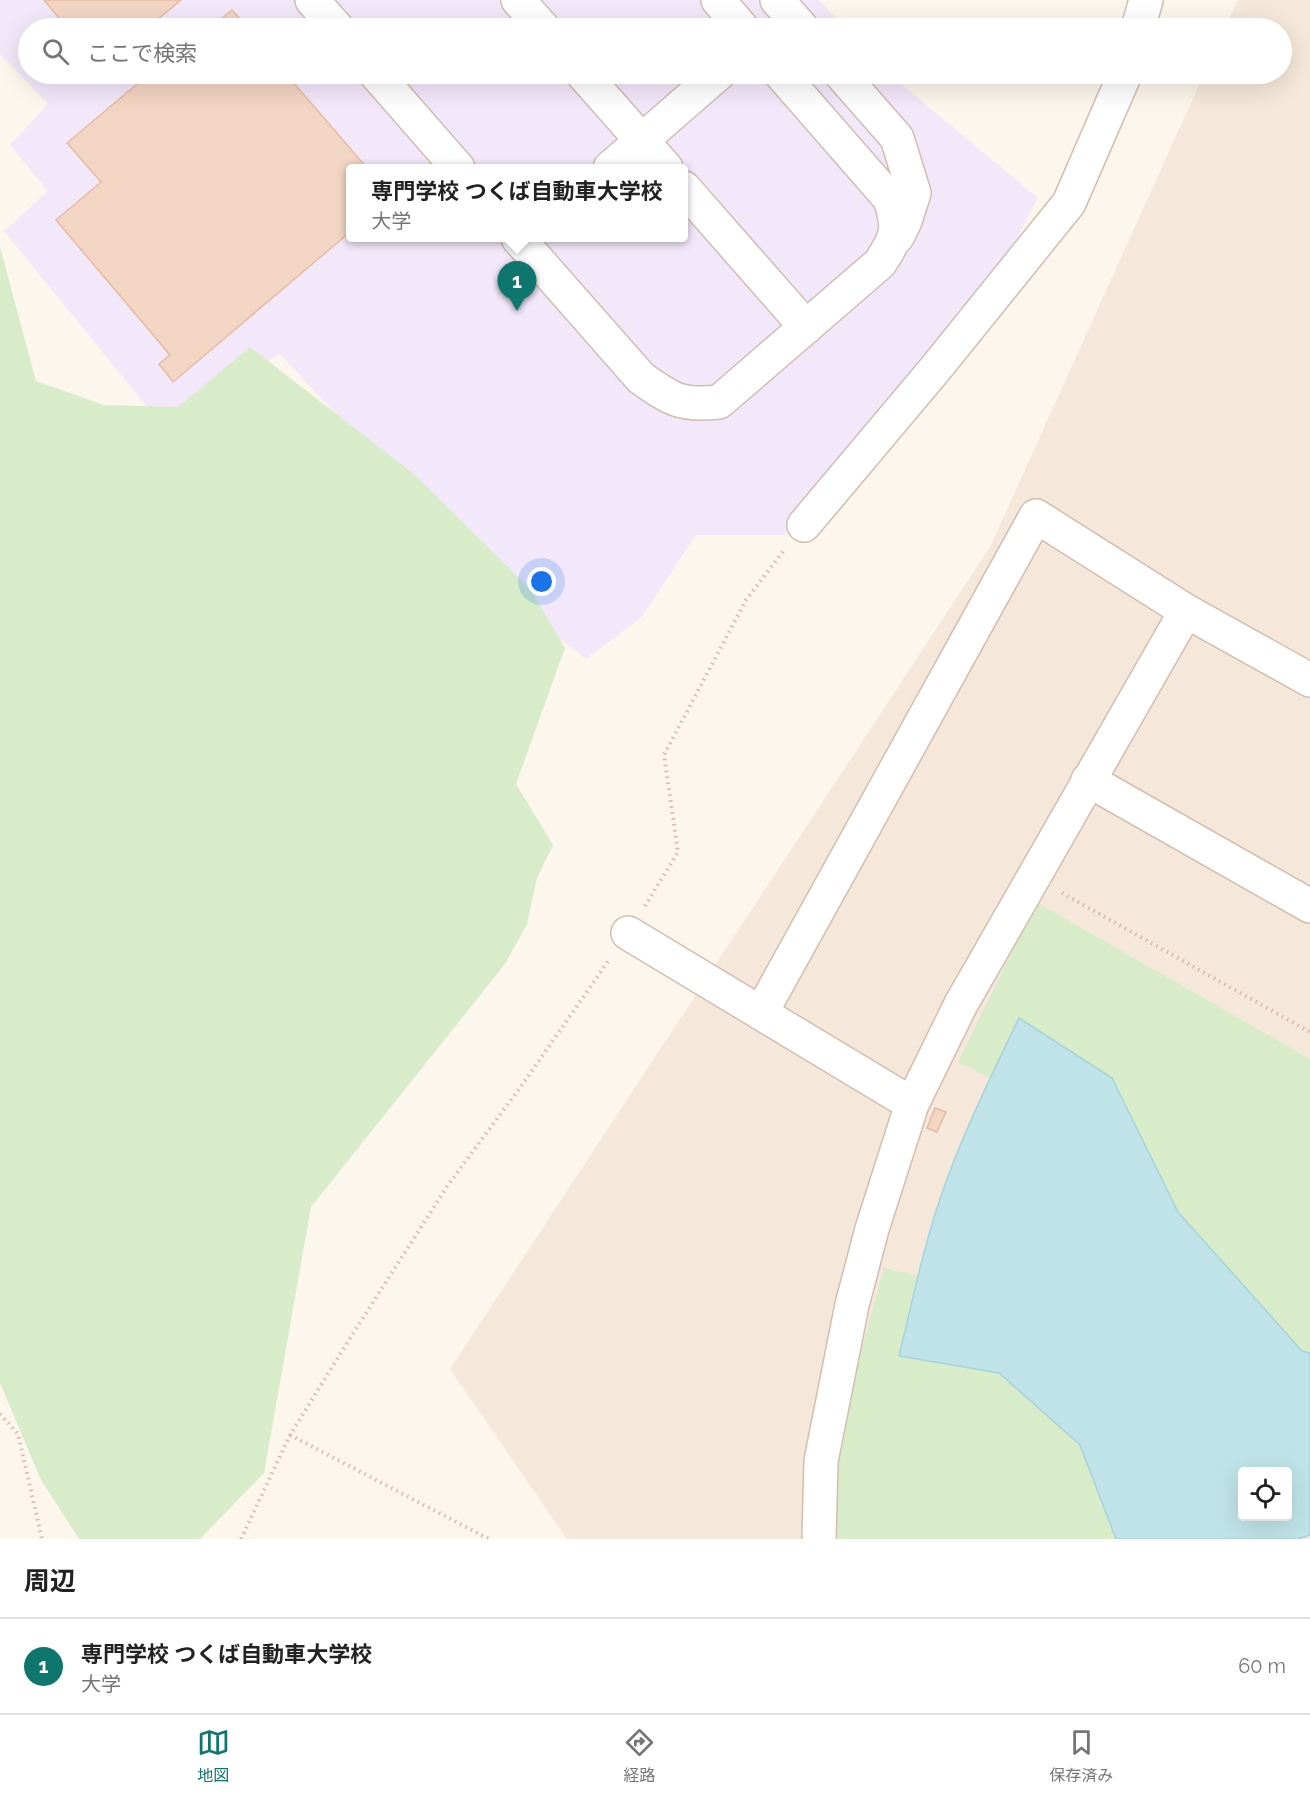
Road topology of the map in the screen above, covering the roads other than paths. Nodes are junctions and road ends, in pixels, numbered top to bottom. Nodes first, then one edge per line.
1 (312, 0) edge
2 (518, 0) edge
3 (718, 0) edge
4 (777, 0) edge
5 (1146, 0) edge
6 (327, 18) edge
7 (534, 18) edge
8 (733, 18) edge
9 (793, 18) edge
10 (1141, 18) edge
11 (385, 84) edge
12 (592, 84) edge
13 (707, 84) edge
14 (790, 84) edge
15 (849, 84) edge
16 (1121, 84) edge
17 (642, 141) junction
18 (455, 164) edge
19 (615, 164) edge
20 (662, 164) edge
21 (688, 193) edge
22 (526, 242) edge
23 (893, 243) junction
24 (806, 327) junction
25 (804, 525) road end
26 (1186, 611) junction
27 (1310, 680) edge
28 (1088, 780) junction
29 (1310, 906) edge
30 (628, 933) road end
31 (761, 1013) junction
32 (912, 1104) junction
33 (819, 1539) edge

1 - 6 street
2 - 7 street
3 - 8 street
4 - 9 street
5 - 10 street
11 - 18 street
12 - 17 street
13 - 17 street
14 - 23 street
15 - 23 street
16 - 25 street
17 - 19 street
17 - 20 street
21 - 24 street
22 - 24 street
23 - 24 street
26 - 27 street
26 - 28 street
26 - 31 street
28 - 29 street
28 - 32 street
30 - 31 street
31 - 32 street
32 - 33 street

